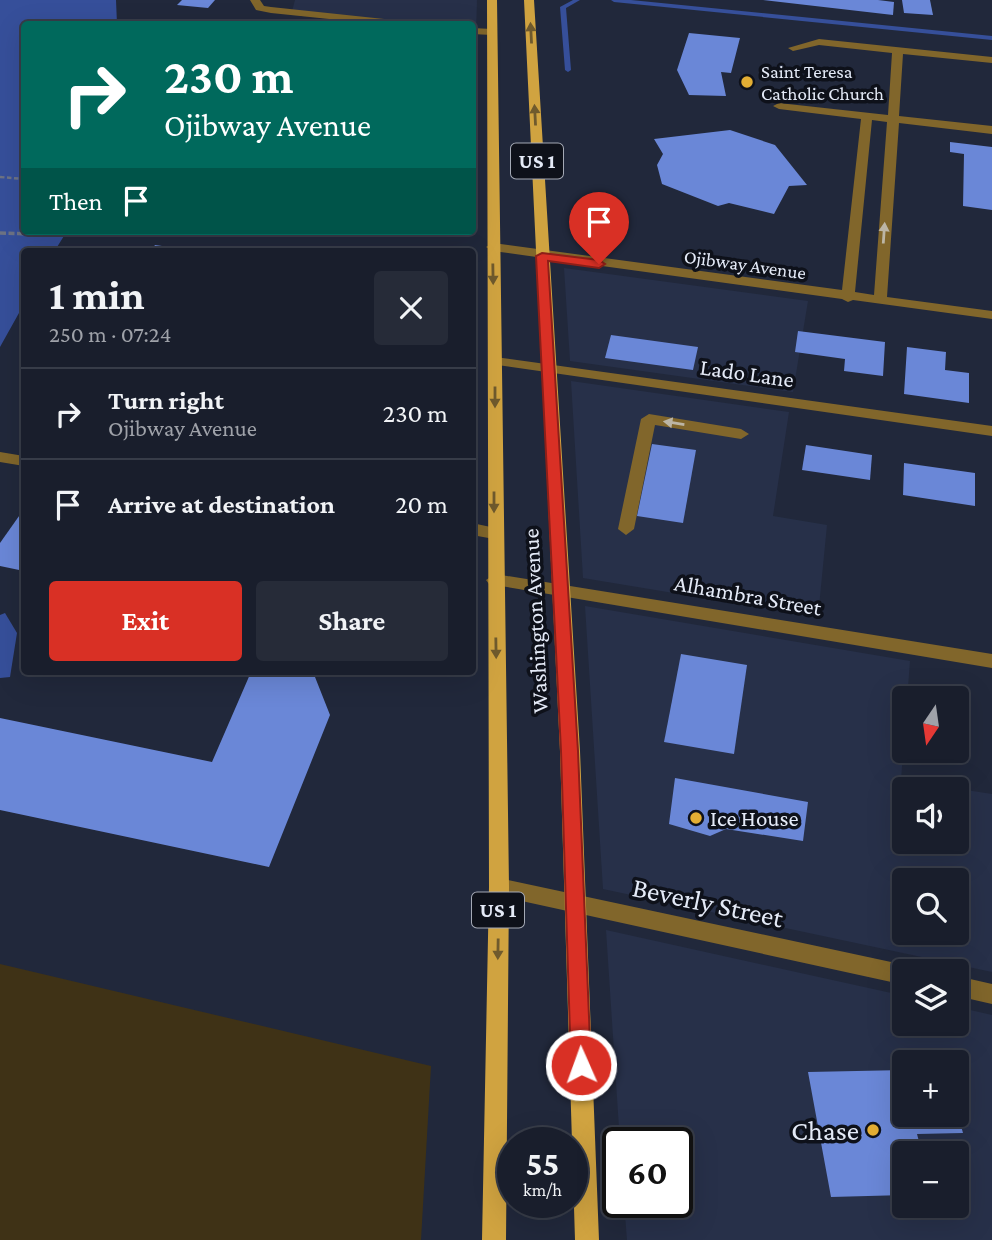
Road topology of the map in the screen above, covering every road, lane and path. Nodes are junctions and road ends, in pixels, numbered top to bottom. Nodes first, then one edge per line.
1 (255, 0) edge
2 (492, 0) edge
3 (529, 0) edge
4 (374, 21) edge
5 (476, 31) edge
6 (492, 32) junction
7 (793, 48) dead end
8 (898, 50) junction
9 (992, 60) edge
10 (779, 106) dead end
11 (867, 116) junction
12 (891, 119) junction
13 (992, 130) edge
14 (0, 177) edge
15 (21, 179) edge
16 (0, 233) edge
17 (21, 234) edge
18 (493, 247) junction
19 (542, 256) junction
20 (848, 298) junction
21 (880, 302) junction
22 (992, 316) edge
23 (495, 360) junction
24 (548, 368) junction
25 (992, 431) edge
26 (741, 434) dead end
27 (0, 457) edge
28 (21, 460) edge
29 (626, 529) dead end
30 (476, 530) edge
31 (495, 533) junction
32 (495, 580) junction
33 (559, 588) junction
34 (992, 661) edge
35 (499, 887) junction
36 (576, 903) junction
37 (892, 972) edge
38 (969, 988) edge
39 (992, 993) edge
40 (495, 1240) edge
41 (587, 1240) edge

1 - 4 street
2 - 6 main road, Washington Avenue / US 1
19 -> 3 main road, Washington Avenue / US 1
5 - 6 street
6 - 18 main road, Washington Avenue / US 1
7 - 8 street
8 - 9 street
8 - 12 street
10 - 11 street
11 - 12 street
11 - 20 street
12 - 13 street
21 -> 12 street
14 - 15 path
16 - 17 path
18 - 19 street, Ojibway Avenue
18 -> 23 main road, Washington Avenue / US 1
19 - 20 street, Ojibway Avenue
19 - 24 main road, Washington Avenue / US 1
20 - 21 street, Ojibway Avenue
21 - 22 street, Ojibway Avenue
23 - 24 street, Lado Lane
23 -> 31 main road, Washington Avenue / US 1
24 - 25 street, Lado Lane
24 - 33 main road, Washington Avenue / US 1
26 -> 29 street
27 - 28 street
30 - 31 street
31 - 32 main road, Washington Avenue / US 1
32 - 33 street, Alhambra Street
32 -> 35 main road, Washington Avenue / US 1
33 - 34 street, Alhambra Street
33 - 36 main road, Washington Avenue / US 1
35 - 36 street, Beverly Street
35 -> 40 main road, Washington Avenue / US 1
36 - 37 street, Beverly Street
36 - 41 main road, Washington Avenue / US 1
38 - 39 street

